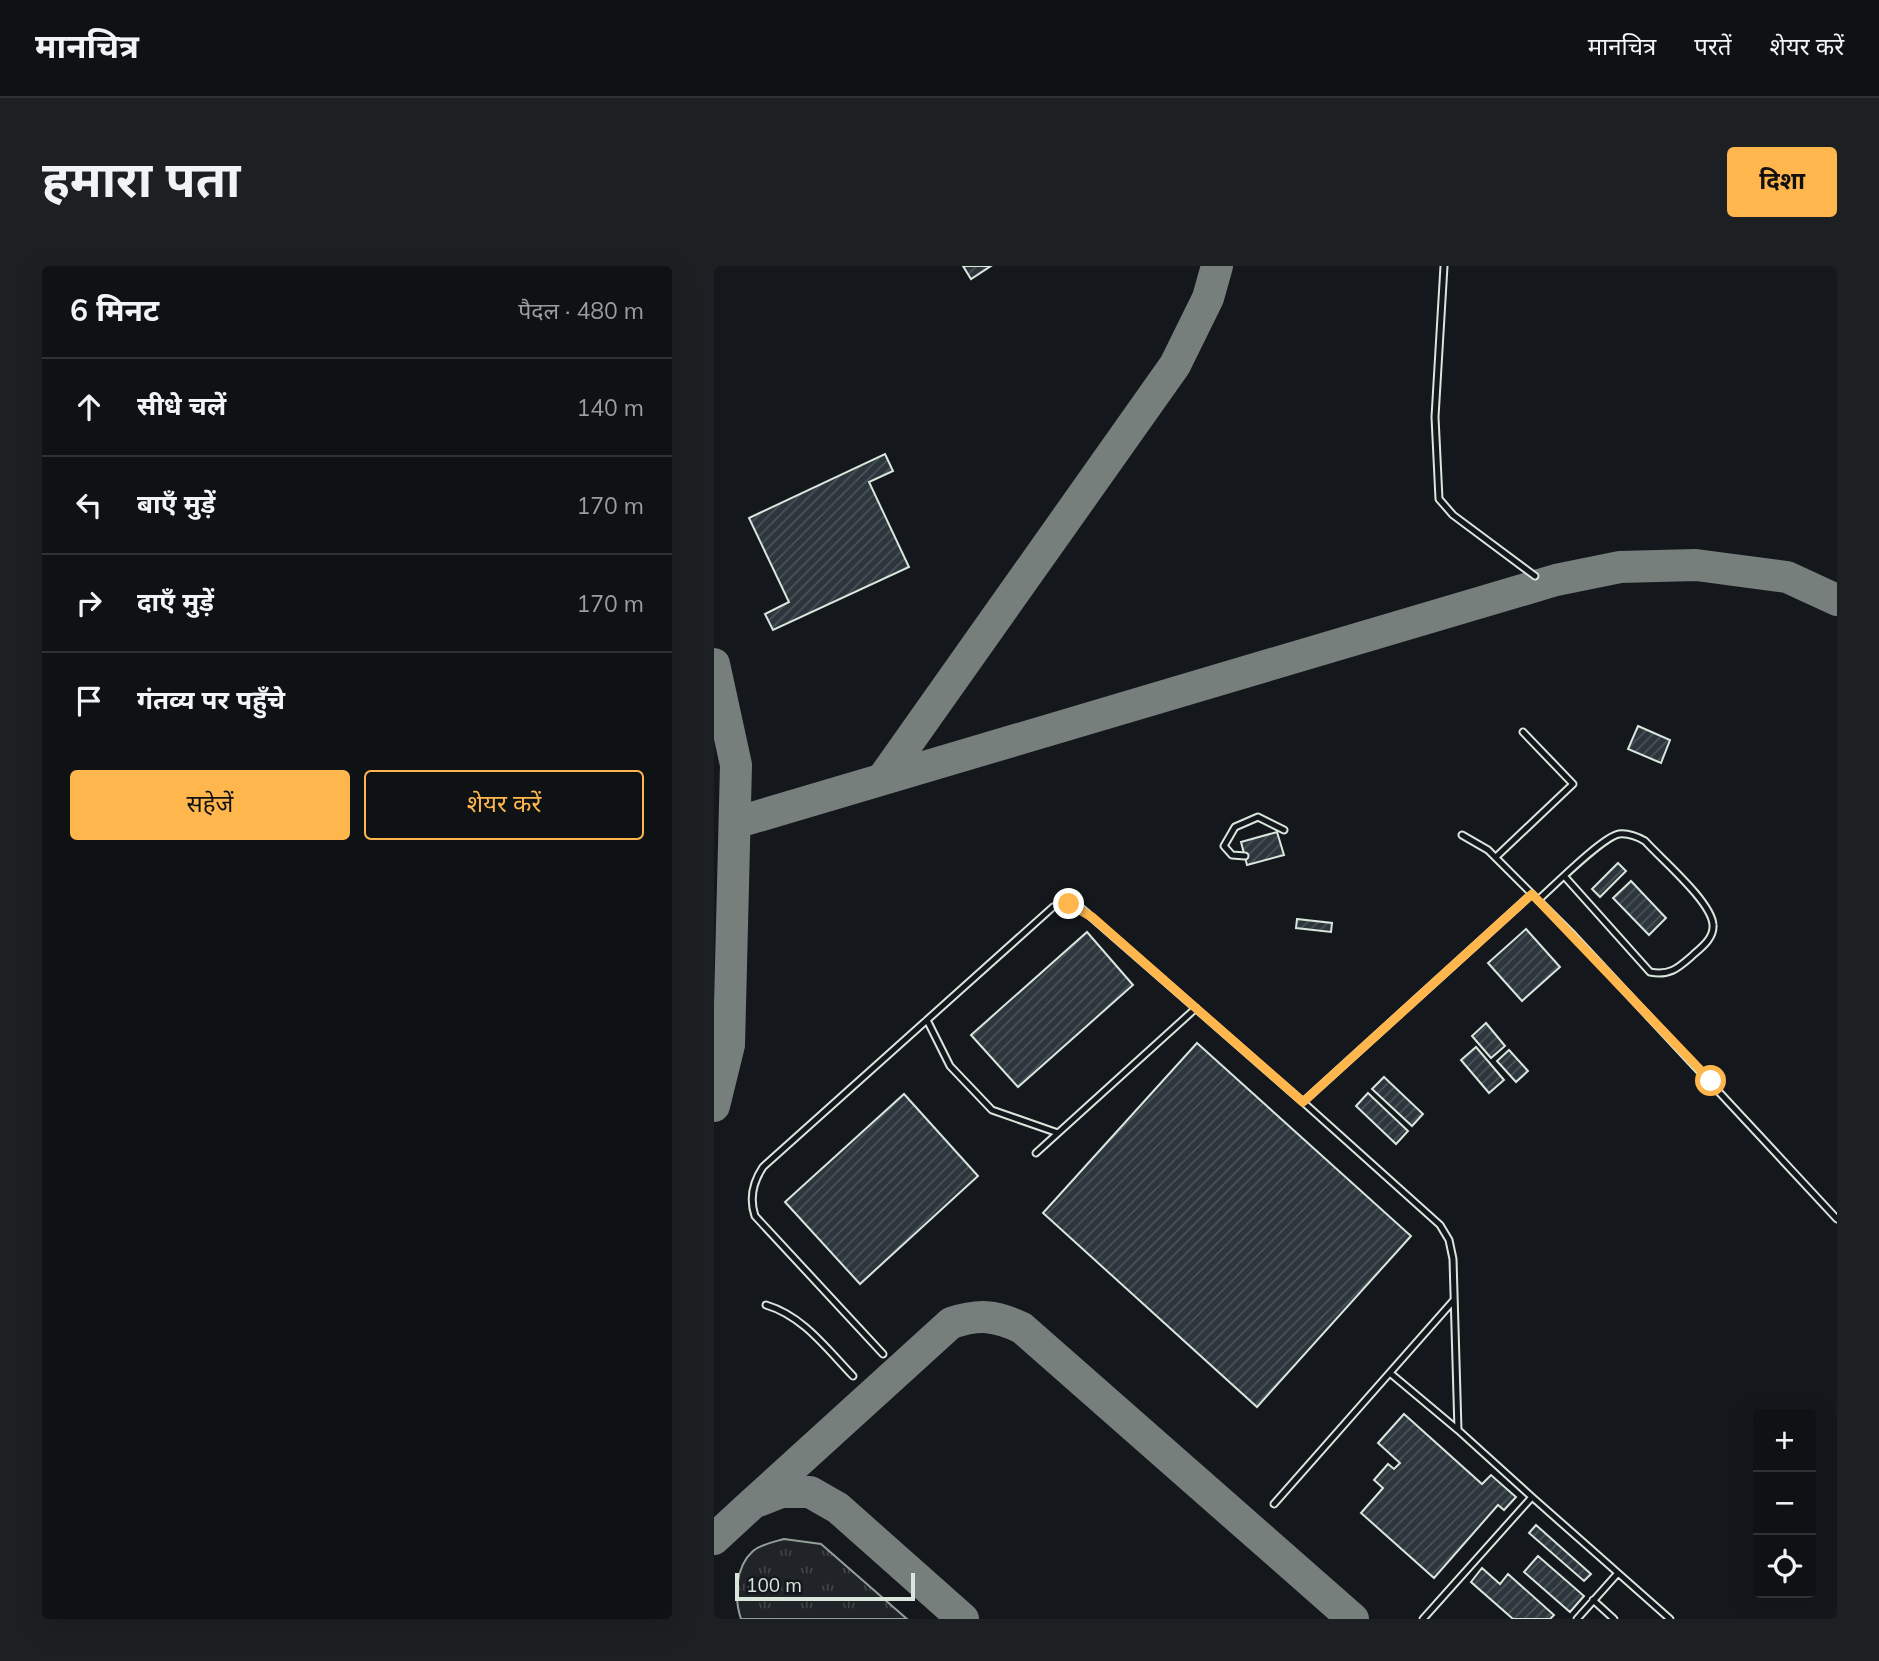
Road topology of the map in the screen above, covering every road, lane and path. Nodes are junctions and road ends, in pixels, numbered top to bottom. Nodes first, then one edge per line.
1 (1444, 266) edge
2 (1535, 576) dead end
3 (1524, 733) dead end
4 (1284, 830) dead end
5 (1462, 835) dead end
6 (1245, 856) dead end
7 (1496, 858) junction
8 (1565, 877) junction
9 (1532, 894) junction
10 (1538, 900) junction
11 (1196, 1008) junction
12 (927, 1020) junction
13 (1303, 1102) junction
14 (1059, 1133) junction
15 (1037, 1153) dead end
16 (1837, 1219) edge
17 (1454, 1300) junction
18 (766, 1305) dead end
19 (883, 1354) dead end
20 (1390, 1373) junction
21 (853, 1376) dead end
22 (1458, 1430) junction
23 (1532, 1497) junction
24 (1274, 1504) dead end
25 (1618, 1573) junction
26 (1593, 1600) junction
27 (1423, 1619) edge
28 (1577, 1619) edge
29 (1614, 1619) edge
30 (1670, 1619) edge

1 - 2 lane
3 - 7 lane
4 - 6 lane
5 - 7 lane
7 - 9 lane
8 - 8 lane
8 - 10 lane
9 - 10 lane
9 - 13 lane
10 - 16 lane
11 - 12 lane
11 - 13 lane
11 - 14 lane
12 - 14 lane
12 - 19 lane
13 - 17 lane
14 - 15 lane
17 - 20 lane
17 - 22 lane
18 - 21 lane
20 - 22 lane
20 - 24 lane
22 - 23 lane
23 - 25 lane
23 - 27 lane
25 - 26 lane
25 - 30 lane
26 - 28 lane
26 - 29 lane

